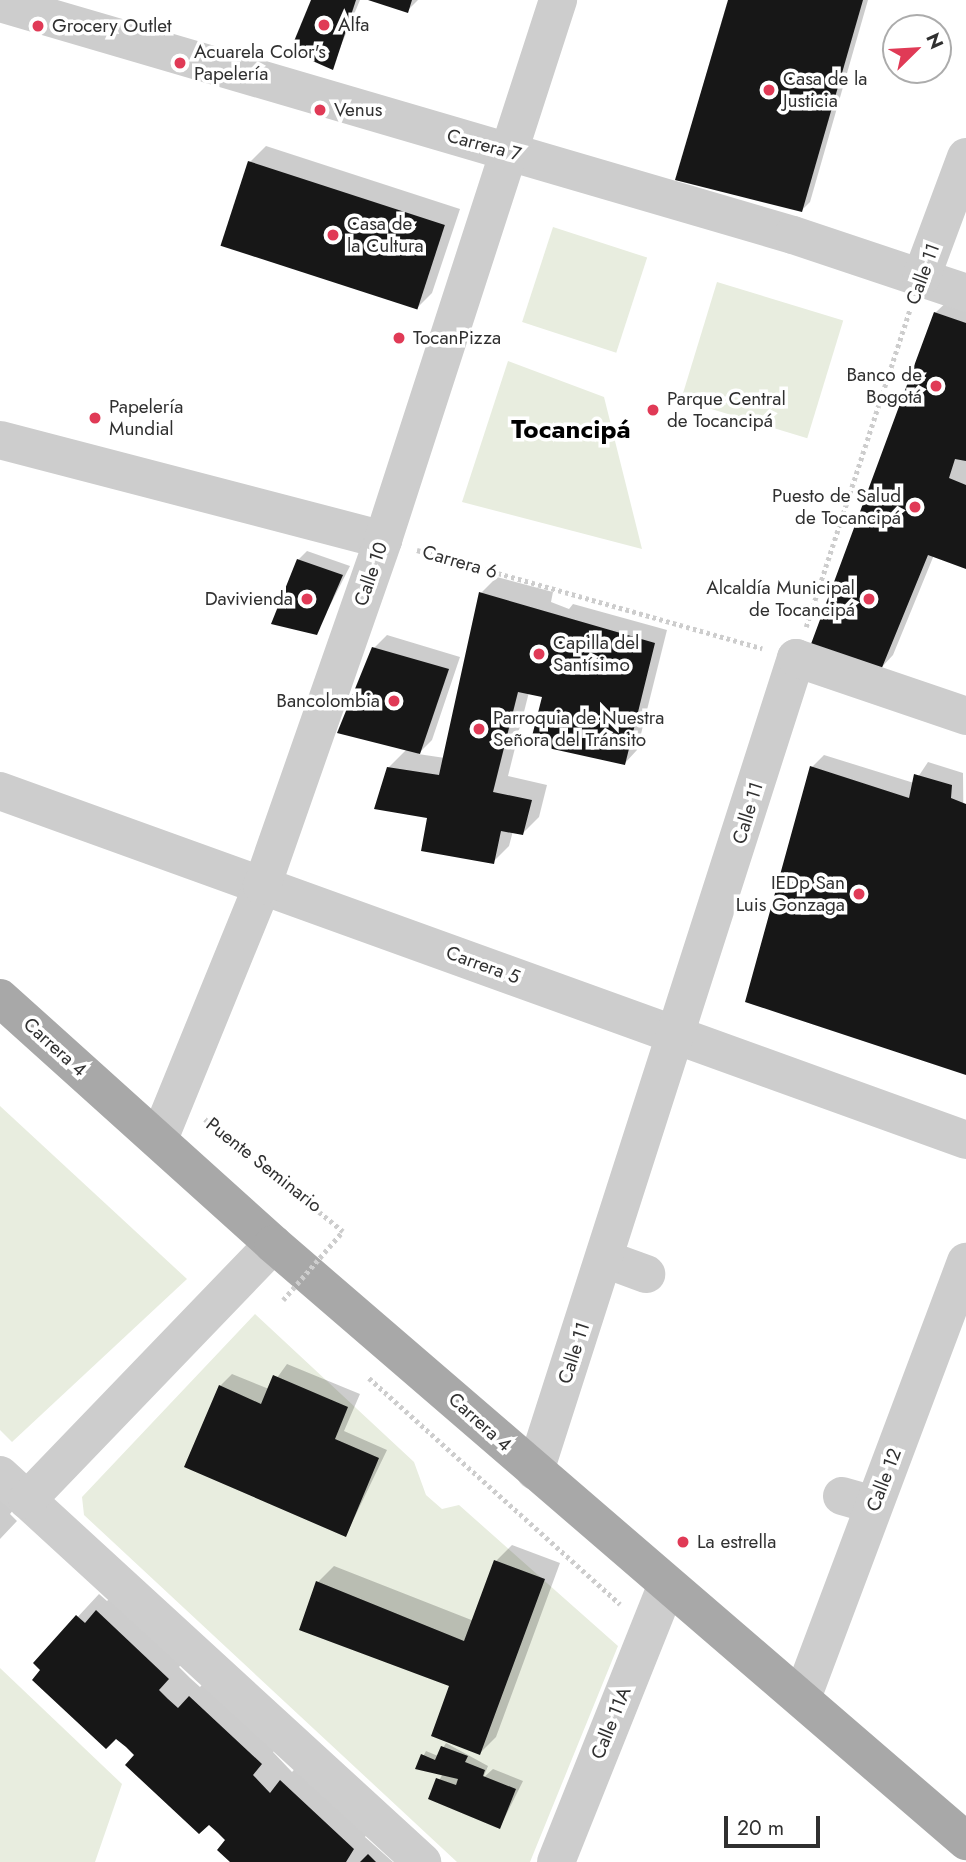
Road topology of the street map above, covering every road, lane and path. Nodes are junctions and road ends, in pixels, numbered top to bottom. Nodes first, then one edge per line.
1 (558, 0) edge
2 (0, 3) edge
3 (512, 152) junction
4 (966, 157) edge
5 (921, 278) junction
6 (966, 293) edge
7 (0, 440) edge
8 (383, 540) junction
9 (796, 658) junction
10 (966, 716) edge
11 (0, 791) edge
12 (262, 886) junction
13 (0, 998) edge
14 (679, 1034) junction
15 (176, 1098) junction
16 (159, 1139) junction
17 (966, 1140) edge
18 (273, 1244) junction
19 (605, 1259) junction
20 (309, 1270) junction
21 (646, 1274) dead end
22 (962, 1283) edge
23 (293, 1309) dead end
24 (364, 1373) dead end
25 (535, 1471) junction
26 (14, 1488) edge
27 (667, 1584) junction
28 (649, 1630) junction
29 (802, 1698) junction
30 (966, 1841) edge
31 (422, 1862) edge
32 (556, 1862) edge

1 - 3 street, Calle 10
2 - 3 street, Carrera 7
3 - 5 street, Carrera 7
3 - 8 street, Calle 10
4 - 5 street, Calle 11
5 - 6 street, Carrera 7
5 - 9 path, Calle 11
7 - 8 street
8 - 9 path, Carrera 6
8 - 12 street, Calle 10
9 - 10 street
9 - 14 street, Calle 11
11 - 12 street, Carrera 5
12 - 14 street, Carrera 5
12 - 15 street, Calle 10
13 - 16 main road, Carrera 4
14 - 17 street, Carrera 5
14 - 19 street, Calle 11
15 - 16 street, Calle 10
15 - 20 path, Puente Seminario, bridge
16 - 18 main road, Carrera 4
18 - 20 main road, Carrera 4
18 - 26 street
19 - 21 street
19 - 25 street, Calle 11
20 - 23 path, Puente Seminario, bridge
20 - 25 main road, Carrera 4
22 - 29 street, Calle 12
24 - 28 path
25 - 27 main road, Carrera 4
26 - 31 street
27 - 28 street, Calle 11A
27 - 29 main road, Carrera 4
28 - 32 street, Calle 11A
29 - 30 main road, Carrera 4

